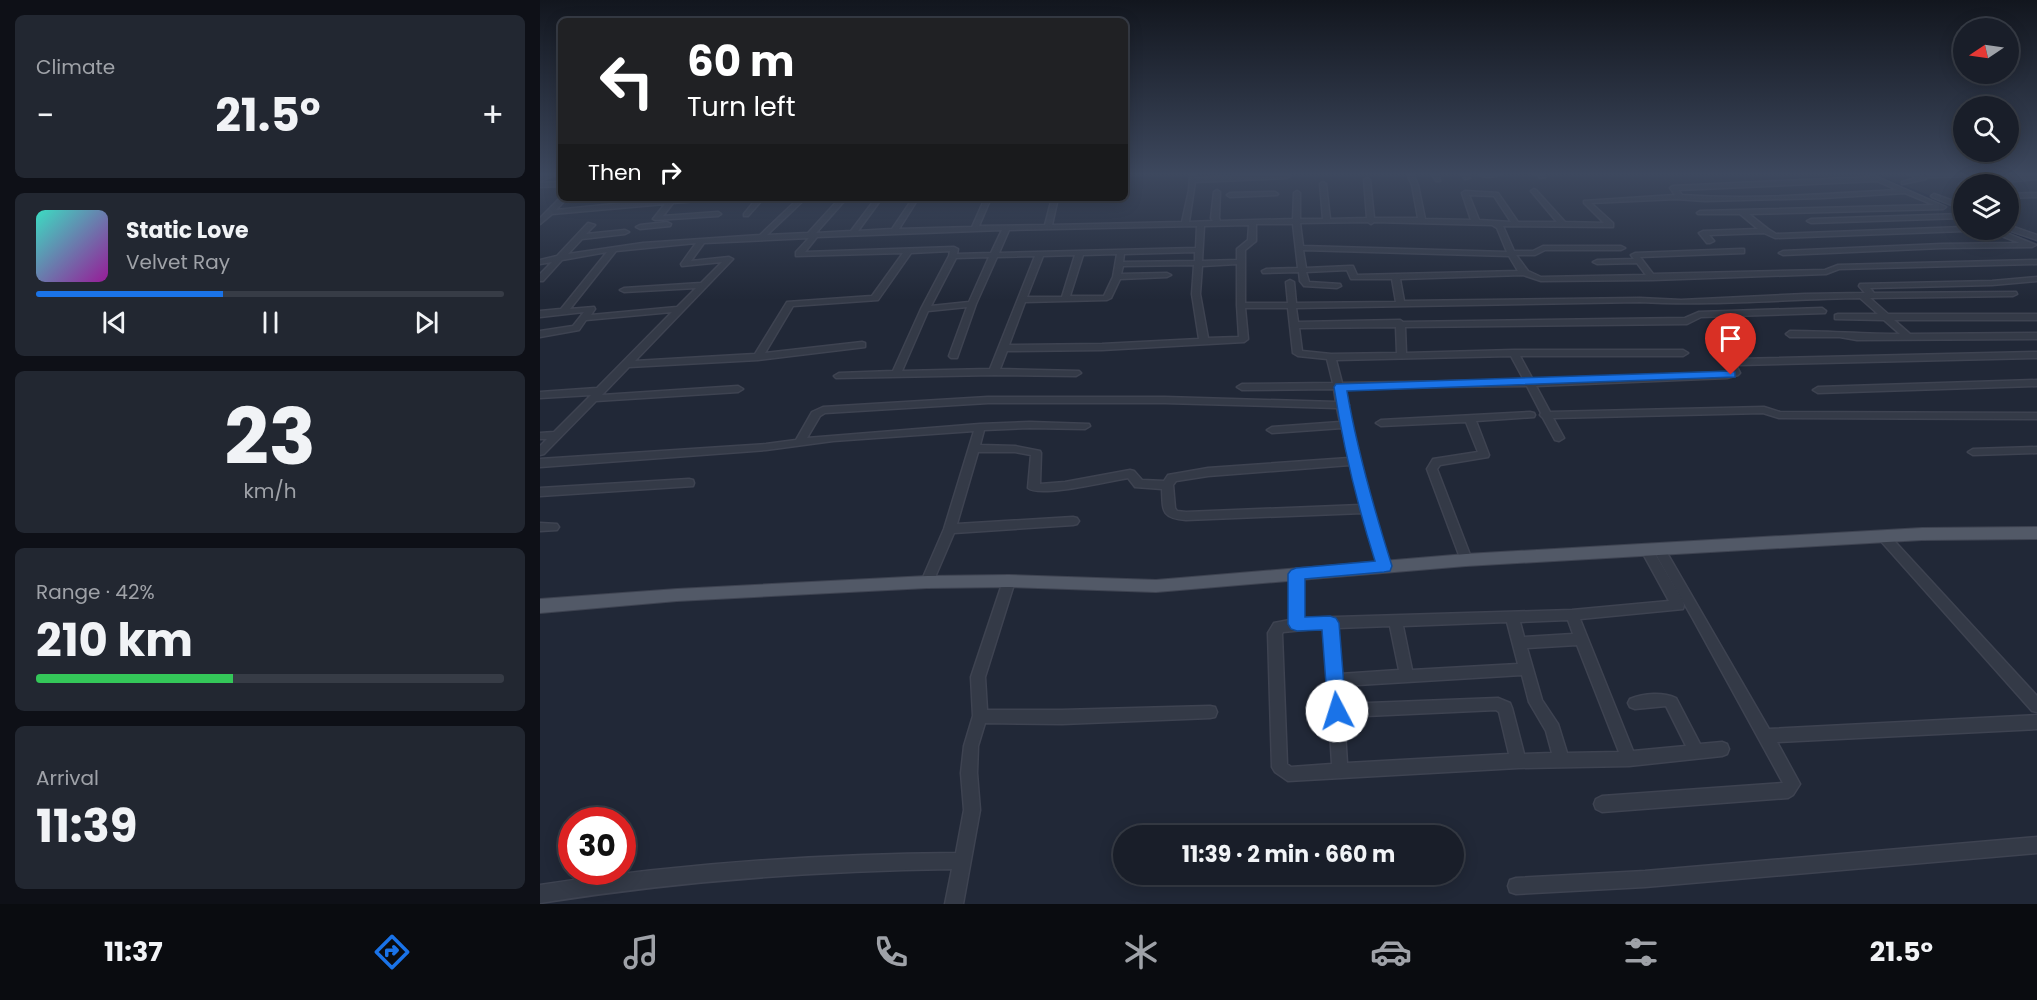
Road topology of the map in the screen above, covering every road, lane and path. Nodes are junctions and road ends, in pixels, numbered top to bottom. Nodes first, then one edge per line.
1 (659, 216) edge
2 (691, 216) edge
3 (784, 216) edge
4 (828, 216) edge
5 (865, 216) edge
6 (904, 216) edge
7 (980, 216) edge
8 (1050, 216) edge
9 (1186, 216) edge
10 (1215, 216) edge
11 (1296, 216) edge
12 (1326, 216) edge
13 (1370, 216) edge
14 (1421, 216) edge
15 (1474, 216) edge
16 (1511, 216) edge
17 (1555, 216) edge
18 (1602, 216) edge
19 (1747, 216) edge
20 (1916, 216) edge
21 (1811, 221) dead end
22 (688, 222) dead end
23 (1253, 222) junction
24 (1296, 222) junction
25 (1327, 222) junction
26 (1371, 222) junction
27 (1422, 222) junction
28 (1476, 223) junction
29 (1218, 224) junction
30 (1497, 224) junction
31 (1516, 224) junction
32 (591, 225) dead end
33 (656, 225) junction
34 (1185, 225) junction
35 (1201, 225) junction
36 (1563, 225) junction
37 (1007, 226) junction
38 (1048, 226) junction
39 (640, 227) dead end
40 (975, 227) junction
41 (1953, 229) edge
42 (895, 230) junction
43 (1765, 231) junction
44 (625, 232) dead end
45 (852, 233) junction
46 (2019, 234) edge
47 (764, 235) junction
48 (812, 235) junction
49 (580, 237) junction
50 (2019, 238) edge
51 (704, 239) junction
52 (1710, 241) dead end
53 (2035, 243) edge
54 (658, 246) junction
55 (1298, 248) junction
56 (1621, 248) dead end
57 (1199, 250) junction
58 (612, 251) junction
59 (908, 251) junction
60 (1741, 251) dead end
61 (1121, 252) junction
62 (1080, 253) junction
63 (1513, 253) junction
64 (1783, 253) dead end
65 (1040, 254) junction
66 (995, 255) junction
67 (953, 256) junction
68 (562, 257) junction
69 (1638, 261) junction
70 (540, 262) edge
71 (1241, 262) junction
72 (1598, 262) dead end
73 (2037, 262) edge
74 (1198, 263) junction
75 (1119, 264) junction
76 (1302, 270) junction
77 (1266, 271) dead end
78 (1523, 273) junction
79 (1167, 275) dead end
80 (1117, 277) junction
81 (1396, 277) junction
82 (1652, 278) junction
83 (540, 279) edge
84 (2037, 279) edge
85 (1290, 282) dead end
86 (704, 285) junction
87 (1337, 286) dead end
88 (624, 290) dead end
89 (2013, 294) dead end
90 (1872, 295) junction
91 (1805, 296) junction
92 (1862, 296) junction
93 (1022, 300) junction
94 (1065, 300) junction
95 (972, 304) junction
96 (1400, 304) junction
97 (1240, 305) junction
98 (1292, 306) junction
99 (681, 309) junction
100 (925, 309) junction
101 (564, 311) junction
102 (540, 314) edge
103 (1886, 316) junction
104 (1838, 317) dead end
105 (2037, 317) edge
106 (585, 318) junction
107 (1400, 323) junction
108 (1295, 325) junction
109 (540, 334) edge
110 (1790, 334) dead end
111 (1907, 336) junction
112 (2037, 336) edge
113 (1204, 340) junction
114 (862, 345) dead end
115 (1004, 348) junction
116 (1514, 353) junction
117 (1683, 353) dead end
118 (2037, 355) edge
119 (954, 356) dead end
120 (1402, 356) junction
121 (758, 357) junction
122 (1331, 357) junction
123 (627, 364) junction
124 (994, 372) junction
125 (1076, 373) dead end
126 (896, 374) junction
127 (839, 376) dead end
128 (1528, 383) junction
129 (2037, 383) edge
130 (1242, 387) dead end
131 (1340, 387) junction
132 (738, 389) dead end
133 (1818, 390) dead end
134 (597, 394) junction
135 (540, 395) edge
136 (1344, 405) junction
137 (1530, 415) dead end
138 (1545, 415) junction
139 (2037, 416) edge
140 (1470, 418) junction
141 (1382, 423) dead end
142 (1346, 425) junction
143 (1085, 426) dead end
144 (980, 427) junction
145 (1272, 430) dead end
146 (557, 435) junction
147 (540, 436) edge
148 (1559, 438) dead end
149 (800, 442) junction
150 (974, 448) junction
151 (2037, 450) edge
152 (540, 452) edge
153 (1973, 452) dead end
154 (1356, 461) junction
155 (540, 463) edge
156 (689, 483) dead end
157 (1167, 485) junction
158 (540, 492) edge
159 (1366, 509) junction
160 (1073, 521) dead end
161 (950, 529) junction
162 (2037, 532) edge
163 (1883, 536) junction
164 (1653, 550) junction
165 (1466, 560) junction
166 (1384, 566) junction
167 (1296, 574) junction
168 (927, 582) junction
169 (1009, 582) junction
170 (540, 606) edge
171 (1572, 615) junction
172 (1512, 617) junction
173 (1395, 621) junction
174 (1330, 623) junction
175 (1297, 624) junction
176 (1581, 639) junction
177 (1519, 643) junction
178 (1527, 669) junction
179 (1407, 676) junction
180 (1334, 680) junction
181 (1635, 702) dead end
182 (2037, 706) edge
183 (1337, 711) junction
184 (1210, 712) dead end
185 (980, 716) junction
186 (2037, 722) edge
187 (1766, 736) junction
188 (1722, 749) dead end
189 (1696, 751) junction
190 (1629, 759) junction
191 (1518, 761) junction
192 (1562, 761) junction
193 (1340, 771) junction
194 (1602, 804) dead end
195 (2037, 845) edge
196 (963, 861) junction
197 (1516, 885) dead end
198 (540, 894) edge
199 (954, 904) edge

1 - 2 street
3 - 47 street
4 - 48 street
5 - 45 street
6 - 42 street
7 - 40 street
8 - 38 street
9 - 34 street
10 - 29 street
11 - 24 street
12 - 25 street
13 - 26 street
14 - 27 street
15 - 28 street
16 - 31 street
17 - 36 street
18 - 36 street
19 - 43 street
20 - 21 street
22 - 33 street
23 - 24 street
23 - 29 street
23 - 71 street
24 - 25 street
24 - 55 street
25 - 26 street
26 - 27 street
27 - 28 street
28 - 30 street
29 - 35 street
30 - 31 street
30 - 63 street
31 - 36 street
32 - 49 street
33 - 39 street
33 - 54 street
34 - 35 street
34 - 38 street
35 - 57 street
37 - 38 street
37 - 40 street
37 - 66 street
40 - 42 street
41 - 43 street
42 - 45 street
43 - 52 street
44 - 49 street
45 - 48 street
46 - 53 street
47 - 48 street
47 - 51 street
48 - 59 street
49 - 68 street
50 - 53 street
51 - 54 street
51 - 86 street
53 - 64 street
54 - 58 street
55 - 63 street
55 - 76 street
56 - 63 street
57 - 61 street
57 - 74 street
58 - 68 street
58 - 101 street
59 - 67 street
59 - 121 street
60 - 69 street
61 - 62 street
61 - 75 street
62 - 65 street
62 - 94 street
63 - 78 street
65 - 66 street
65 - 93 street
66 - 67 street
66 - 95 street
67 - 100 street
68 - 70 street
68 - 83 street
69 - 72 street
69 - 82 street
71 - 74 street
71 - 97 street
73 - 82 street
74 - 75 street
74 - 113 street
75 - 80 street
76 - 77 street
76 - 81 street
76 - 87 street
78 - 81 street
78 - 82 street
79 - 80 street
80 - 94 street
81 - 96 street
84 - 90 street
85 - 98 street
86 - 88 street
86 - 99 street
89 - 90 street
90 - 92 street
91 - 92 street
91 - 96 street
91 - 107 street
92 - 103 street
93 - 94 street
93 - 115 street
95 - 100 street
95 - 119 street
96 - 98 street
97 - 98 street
97 - 113 street
98 - 108 street
99 - 106 street
99 - 123 street
100 - 126 street
101 - 102 street
101 - 106 street
103 - 104 street
103 - 105 street
103 - 111 street
106 - 109 street
107 - 108 street
107 - 120 street
108 - 122 street
110 - 111 street
111 - 112 street
113 - 115 street
114 - 121 street
115 - 124 street
116 - 117 street
116 - 120 street
116 - 128 street
118 - 128 street
120 - 122 street
121 - 123 street
122 - 131 street
123 - 134 street
124 - 125 street
124 - 126 street
126 - 127 street
128 - 131 street
128 - 138 street
129 - 133 street
130 - 131 street
131 - 136 street
132 - 134 street
134 - 135 street
134 - 146 street
136 - 142 street
136 - 149 street
137 - 140 street
138 - 139 street
138 - 148 street
140 - 141 street
140 - 165 street
142 - 145 street
142 - 154 street
143 - 144 street
144 - 149 street
144 - 150 street
146 - 147 street
146 - 152 street
149 - 155 street
150 - 157 street
150 - 161 street
151 - 153 street
154 - 157 street
154 - 159 street
156 - 158 street
157 - 159 street
159 - 166 street
160 - 161 street
161 - 168 street
162 - 163 main road
163 - 164 main road
163 - 182 street
164 - 165 main road
164 - 171 street
164 - 187 street
165 - 166 main road
166 - 167 main road
167 - 169 main road
167 - 175 street
168 - 169 main road
168 - 170 main road
169 - 185 street
171 - 172 street
171 - 176 street
172 - 173 street
172 - 177 street
173 - 174 street
173 - 179 street
174 - 175 street
174 - 180 street
175 - 193 street
176 - 177 street
176 - 190 street
177 - 178 street
178 - 179 street
178 - 192 street
179 - 180 street
180 - 183 street
181 - 189 street
183 - 191 street
183 - 193 street
184 - 185 street
185 - 196 street
186 - 187 street
187 - 194 street
188 - 189 street
189 - 190 street
190 - 192 street
191 - 192 street
191 - 193 street
195 - 197 street
196 - 198 street
196 - 199 street

